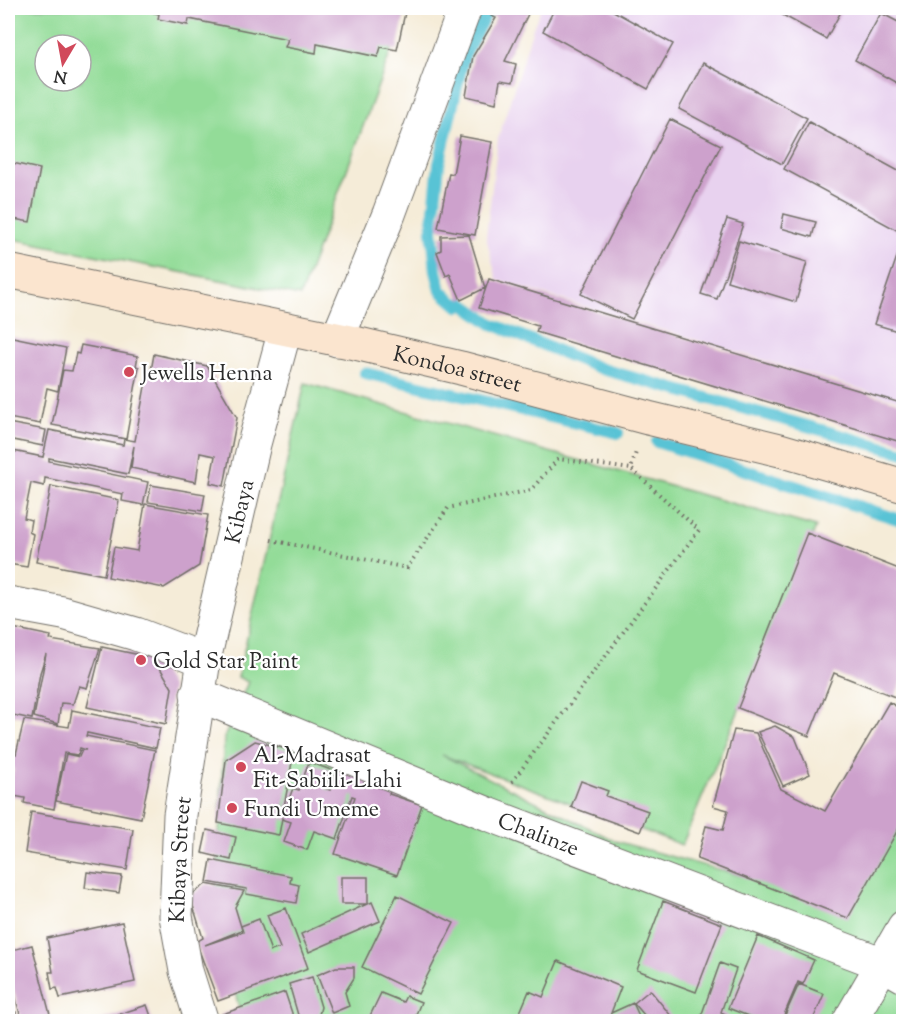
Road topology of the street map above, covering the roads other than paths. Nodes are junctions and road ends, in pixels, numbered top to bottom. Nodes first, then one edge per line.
1 (465, 8) edge
2 (8, 272) edge
3 (285, 330) junction
4 (338, 340) junction
5 (903, 486) edge
6 (8, 603) edge
7 (204, 660) junction
8 (197, 694) junction
9 (903, 927) edge
10 (893, 970) edge
11 (202, 1022) edge
12 (849, 1022) edge

1 - 4 street
2 - 3 street, Kondoa street
3 - 4 street, Kondoa street
3 - 7 street, Kibaya
4 - 5 street, Kondoa street
6 - 7 street
7 - 8 street, Kibaya
8 - 10 street, Chalinze
8 - 11 street, Kibaya Street
9 - 10 street
10 - 12 street

